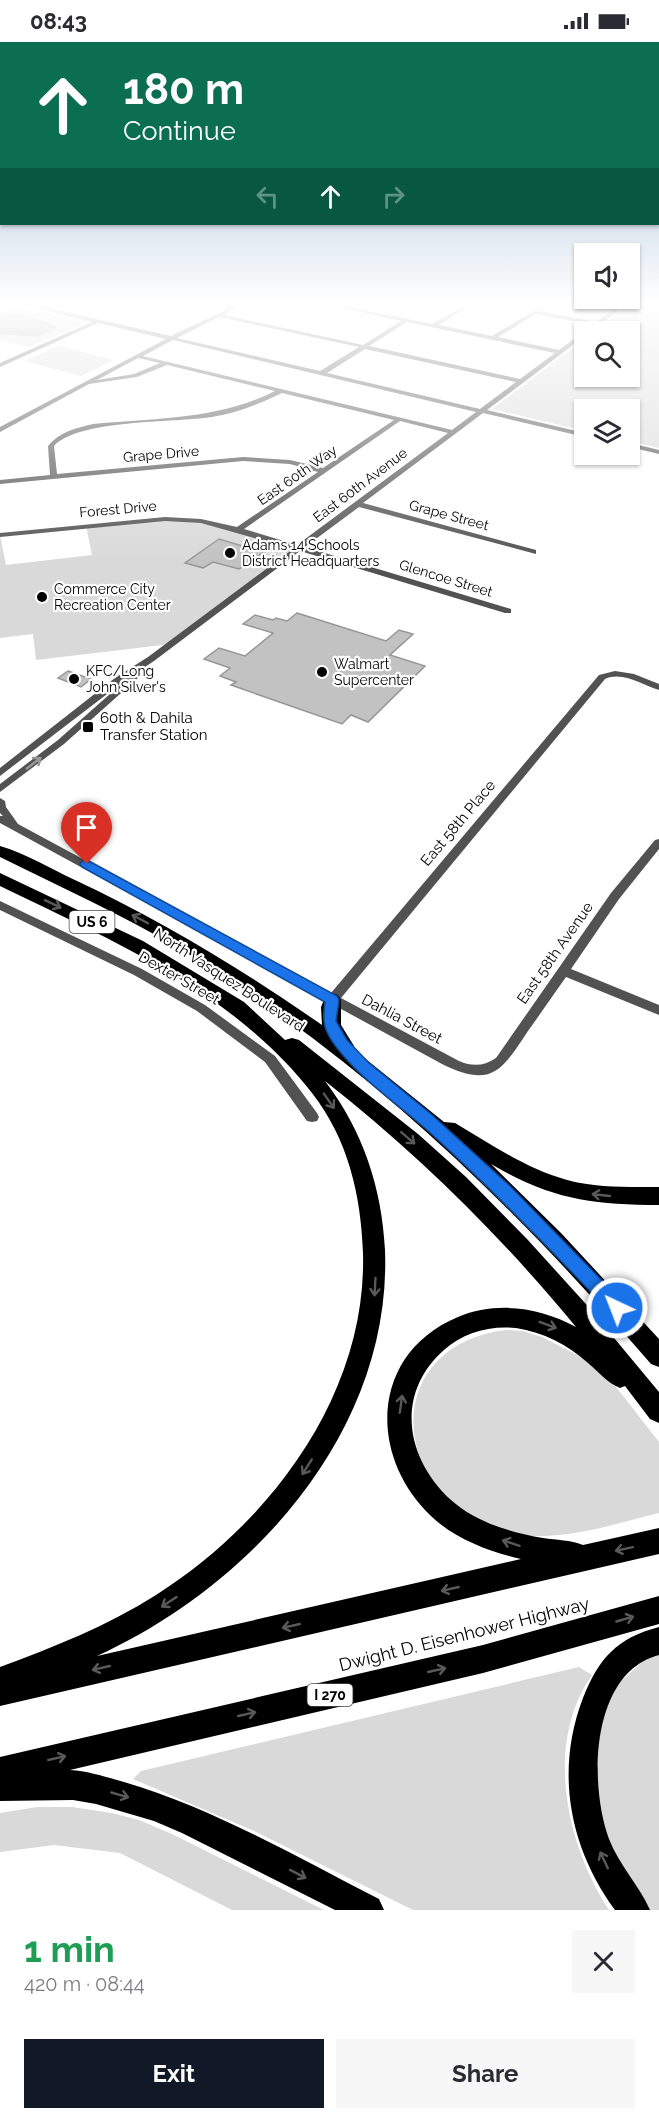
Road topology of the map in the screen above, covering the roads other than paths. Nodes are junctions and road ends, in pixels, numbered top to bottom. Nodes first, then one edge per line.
1 (76, 389) edge
2 (278, 389) edge
3 (391, 389) edge
4 (511, 389) edge
5 (282, 390) junction
6 (483, 411) junction
7 (399, 419) junction
8 (0, 430) edge
9 (454, 432) junction
10 (574, 432) edge
11 (640, 447) edge
12 (659, 452) edge
13 (324, 471) junction
14 (54, 476) junction
15 (0, 482) edge
16 (358, 504) junction
17 (238, 530) junction
18 (0, 535) edge
19 (299, 548) junction
20 (533, 552) dead end
21 (508, 611) dead end
22 (152, 659) junction
23 (659, 687) edge
24 (0, 773) edge
25 (3, 787) edge
26 (0, 800) edge
27 (0, 819) edge
28 (16, 826) junction
29 (659, 842) edge
30 (0, 851) edge
31 (0, 879) edge
32 (0, 905) edge
33 (563, 971) junction
34 (332, 1000) junction
35 (228, 1001) junction
36 (659, 1010) edge
37 (364, 1067) junction
38 (474, 1071) joint
39 (412, 1107) junction
40 (312, 1117) dead end
41 (659, 1196) edge
42 (659, 1356) edge
43 (659, 1412) edge
44 (659, 1541) edge
45 (589, 1556) junction
46 (659, 1610) edge
47 (659, 1641) edge
48 (0, 1681) edge
49 (0, 1692) edge
50 (0, 1772) edge
51 (0, 1786) edge
52 (368, 1910) edge
53 (634, 1910) edge

1 - 8 street
2 - 5 street
3 - 6 street
4 - 6 street, East 60th Avenue
5 - 7 street
5 - 14 street
6 - 9 street, East 60th Avenue
6 - 10 street
7 - 9 street
7 - 13 street, East 60th Way
9 - 16 street, East 60th Avenue
11 - 12 street
13 - 14 street, Grape Drive
13 - 17 street, East 60th Way
14 - 15 street, Grape Drive
16 - 19 street, East 60th Avenue
16 - 20 street, Grape Street
17 - 18 street, Forest Drive
17 - 19 street, Glencoe Street
19 - 21 street, Glencoe Street
19 - 22 street, East 60th Avenue
22 - 24 street, East 60th Avenue
25 -> 22 street, East 60th Avenue
23 - 34 street, East 58th Place
25 - 26 street
26 - 28 street
27 - 28 street, Dahlia Street
28 - 34 street, Dahlia Street
29 - 33 street, East 58th Avenue
37 -> 30 highway, North Vasquez Boulevard / US 6
31 -> 35 highway, North Vasquez Boulevard / US 6
32 - 40 street, Dexter Street
33 - 36 street
33 - 38 street, East 58th Avenue
34 - 37 highway
34 - 38 street, Dahlia Street
35 -> 43 highway, North Vasquez Boulevard / US 6
35 -> 48 highway
37 - 39 highway, North Vasquez Boulevard / US 6
41 -> 39 highway
39 - 42 highway, North Vasquez Boulevard / US 6
45 -> 43 highway
44 -> 45 highway
45 -> 49 highway
50 -> 46 highway, Dwight D. Eisenhower Highway / I 270
53 -> 47 highway
51 -> 52 highway

